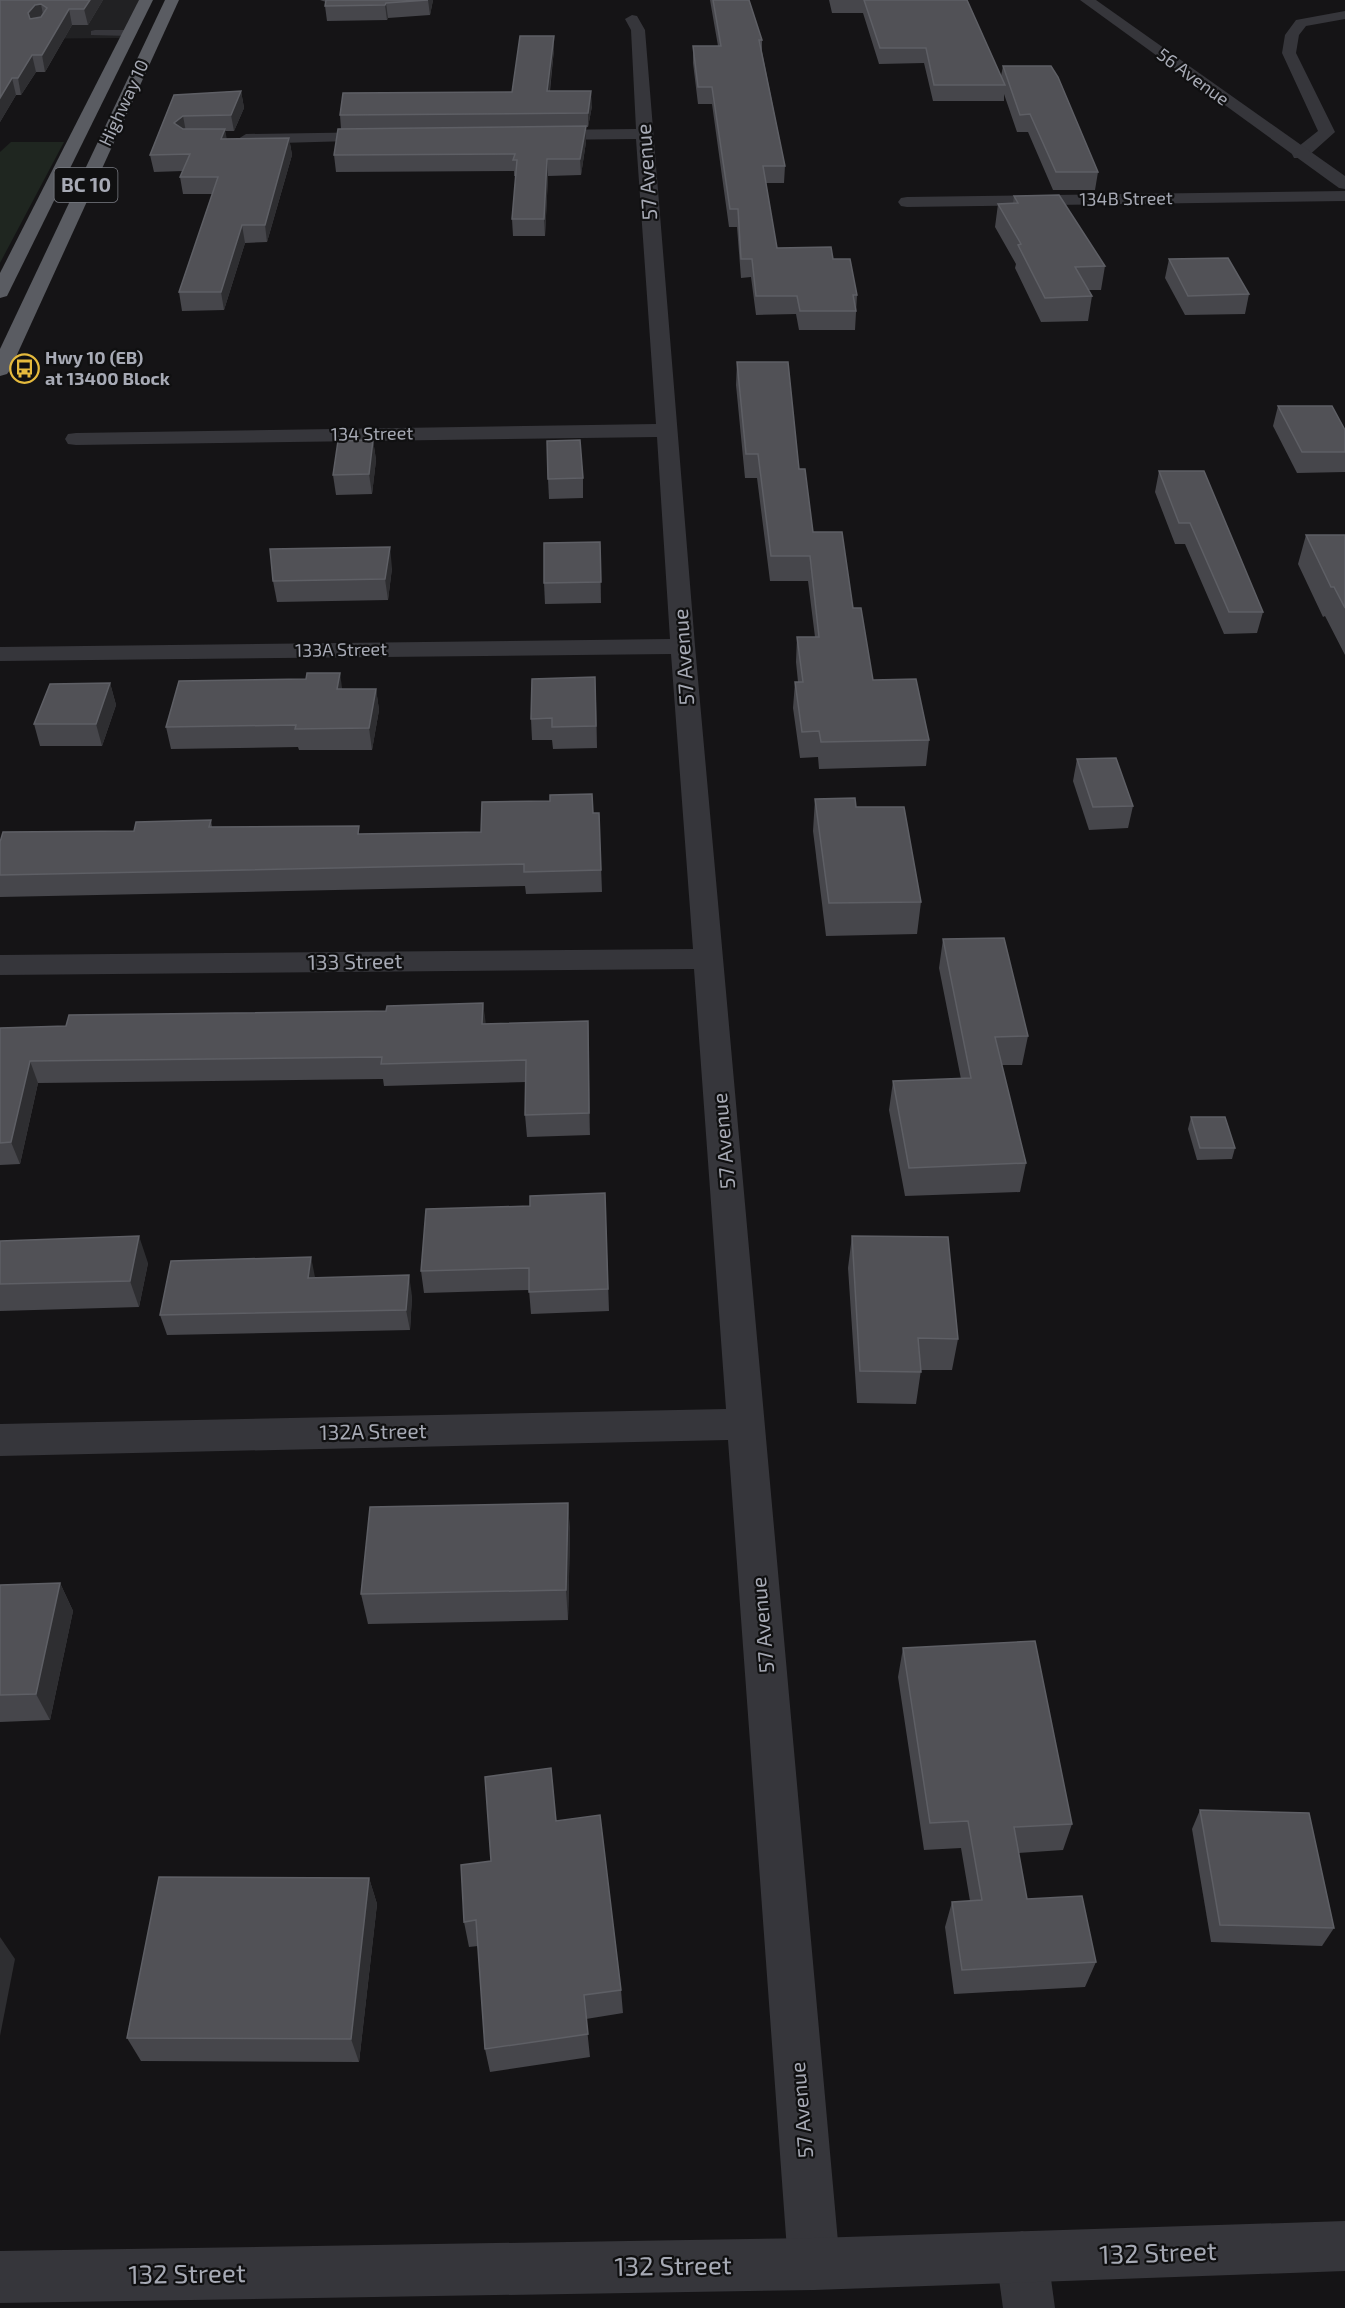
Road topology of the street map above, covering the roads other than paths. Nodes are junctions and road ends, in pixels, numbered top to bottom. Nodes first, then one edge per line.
1 (146, 0) edge
2 (172, 0) edge
3 (185, 0) edge
4 (1087, 0) edge
5 (1345, 15) edge
6 (632, 19) dead end
7 (157, 32) junction
8 (94, 33) dead end
9 (130, 33) junction
10 (643, 134) junction
11 (532, 135) edge
12 (393, 137) edge
13 (232, 139) edge
14 (1300, 154) junction
15 (1345, 184) edge
16 (1345, 196) edge
17 (906, 202) dead end
18 (0, 292) edge
19 (0, 369) edge
20 (668, 430) junction
21 (76, 439) dead end
22 (683, 646) junction
23 (0, 654) edge
24 (709, 959) junction
25 (0, 966) edge
26 (747, 1424) junction
27 (0, 1440) edge
28 (1345, 2246) edge
29 (1022, 2258) junction
30 (814, 2264) junction
31 (0, 2277) edge
32 (1029, 2308) edge

1 - 9 highway, Highway 10 / BC 10
2 - 7 highway, Highway 10 / BC 10
3 - 7 highway
4 - 14 street, 56 Avenue
5 - 14 street
6 - 10 street, 57 Avenue
7 - 19 highway, Highway 10 / BC 10
8 - 9 lane
9 - 18 highway, Highway 10 / BC 10
10 - 11 street
10 - 20 street, 57 Avenue
12 - 13 street
14 - 15 street, 56 Avenue
16 - 17 street, 134B Street
20 - 21 street, 134 Street
20 - 22 street, 57 Avenue
22 - 23 street, 133A Street
22 - 24 street, 57 Avenue
24 - 25 street, 133 Street
24 - 26 street, 57 Avenue
26 - 27 street, 132A Street
26 - 30 street, 57 Avenue
28 - 29 street, 132 Street
29 - 30 street, 132 Street
29 - 32 street
30 - 31 street, 132 Street

